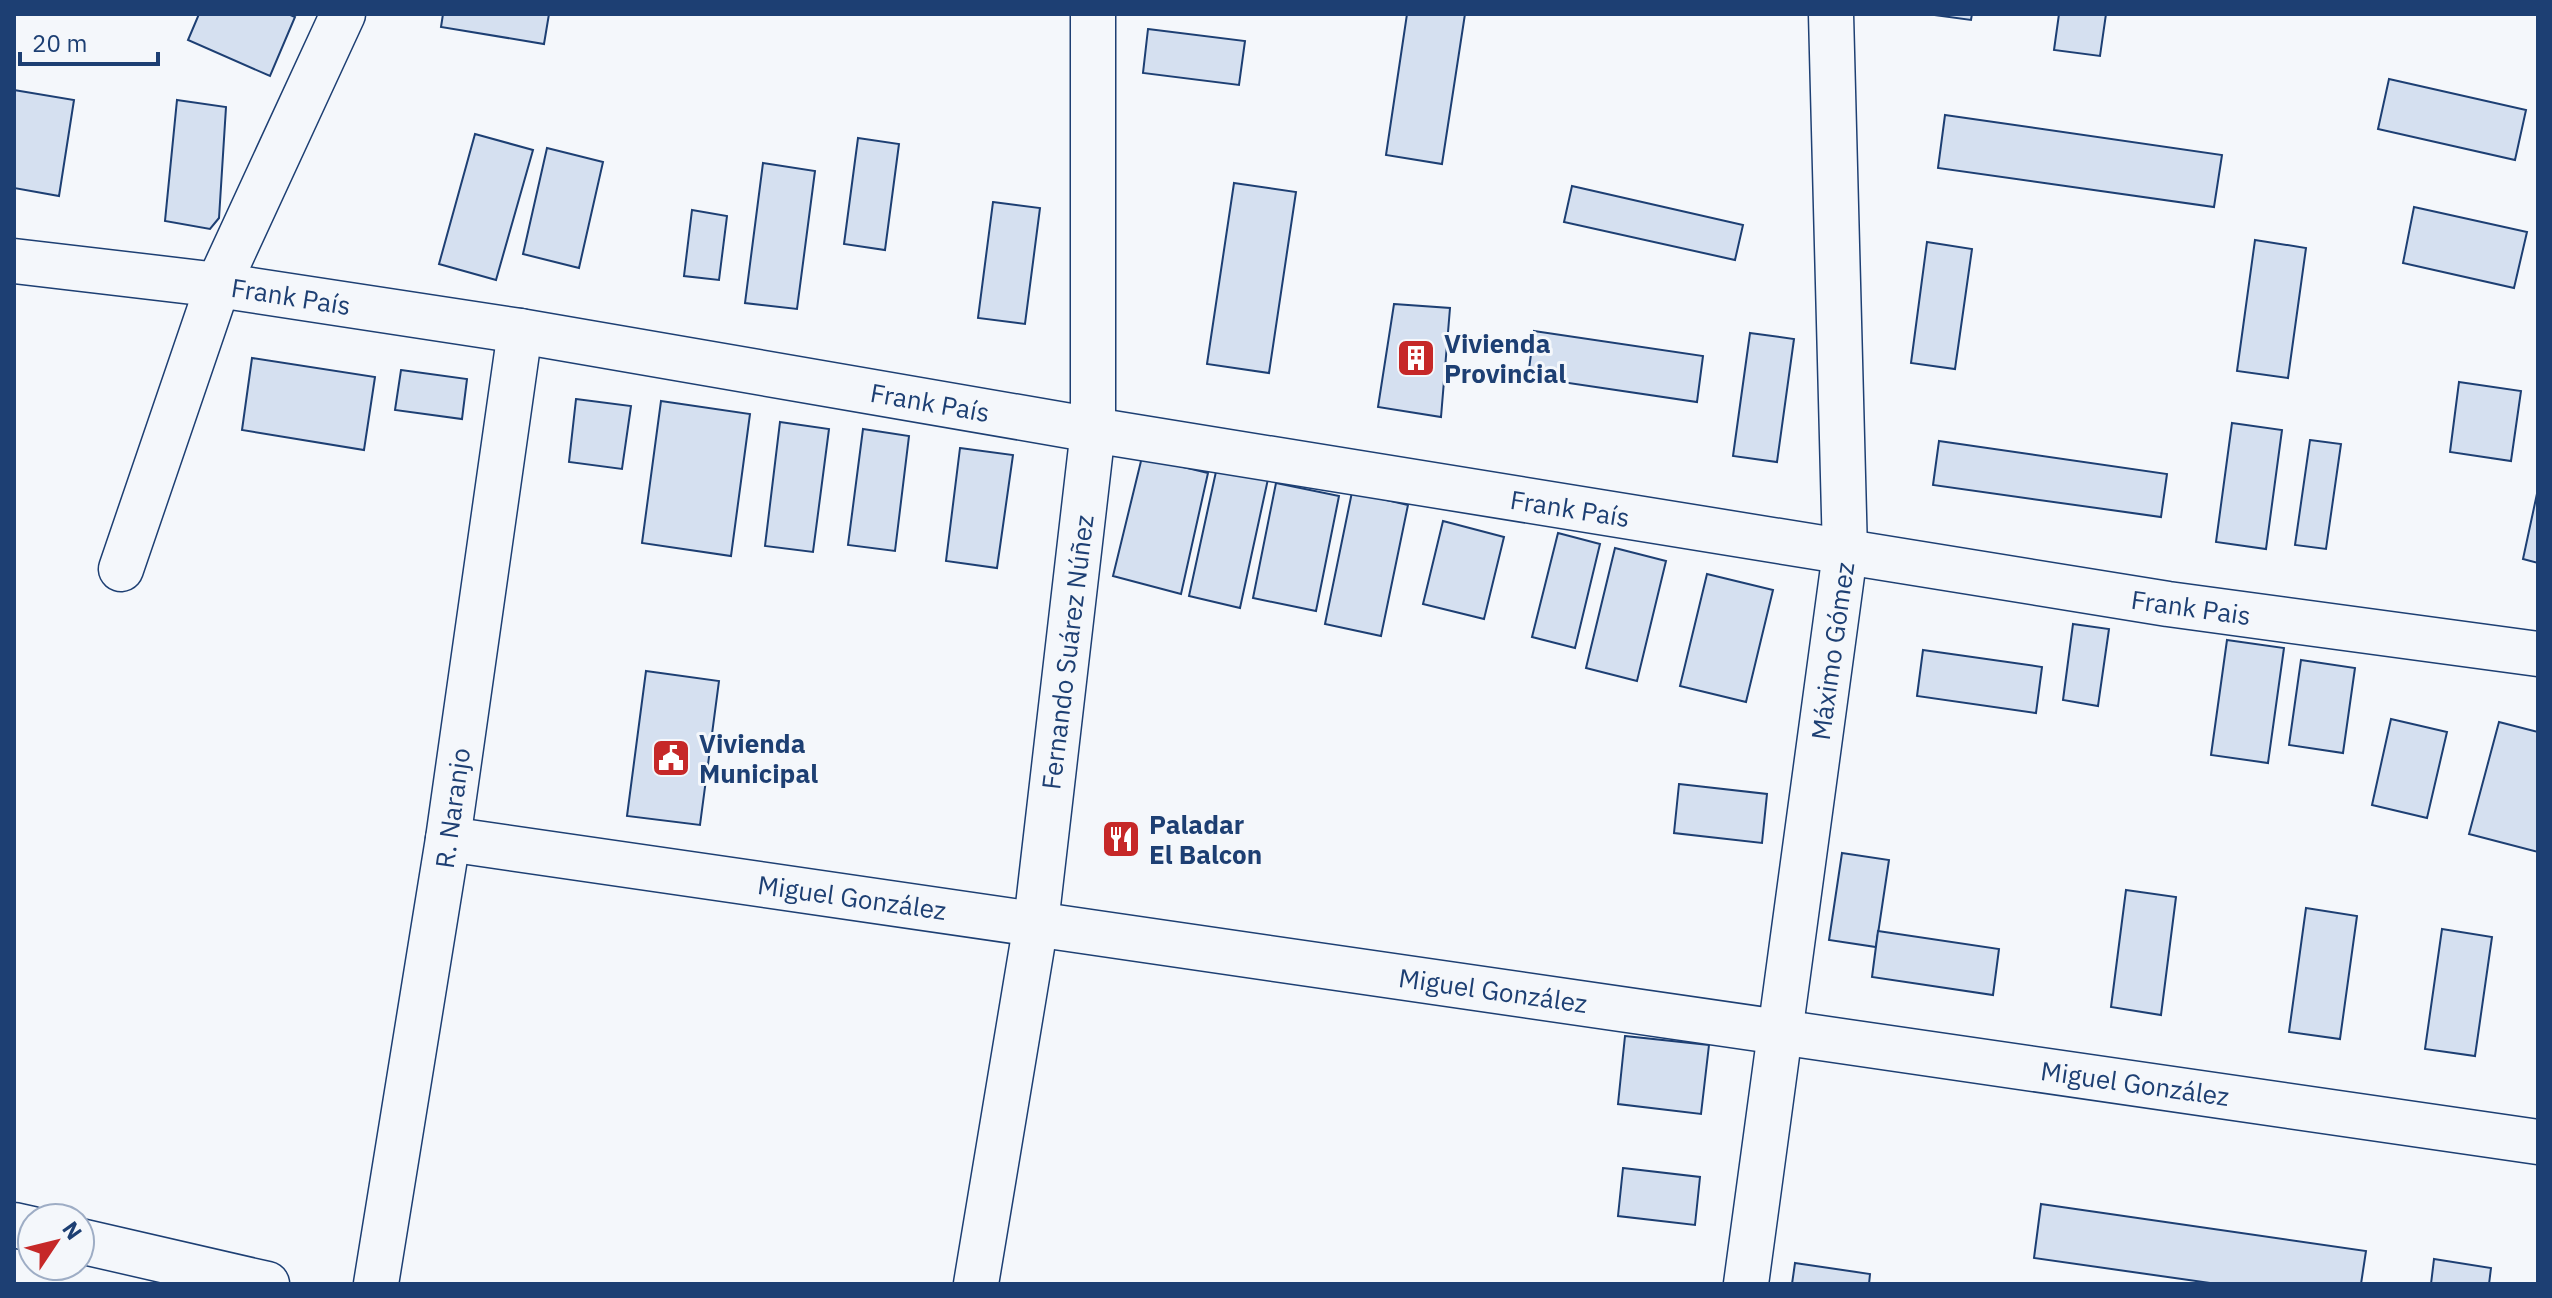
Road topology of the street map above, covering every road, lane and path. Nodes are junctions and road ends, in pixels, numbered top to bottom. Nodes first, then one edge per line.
1 (343, 14) edge
2 (1093, 14) edge
3 (1831, 14) edge
4 (14, 261) edge
5 (218, 285) junction
6 (520, 331) junction
7 (1093, 430) junction
8 (1845, 553) junction
9 (121, 569) dead end
10 (2538, 654) edge
11 (448, 839) junction
12 (1036, 923) junction
13 (1779, 1032) junction
14 (2538, 1142) edge
15 (96, 1245) edge
16 (267, 1284) edge
17 (376, 1284) edge
18 (976, 1284) edge
19 (1746, 1284) edge

1 - 5 street
2 - 7 street, Fernando Suárez Núñez
3 - 8 street, Máximo Gómez
4 - 5 street, Frank País
5 - 6 street, Frank País
5 - 9 street
6 - 7 street, Frank País
6 - 11 street, R. Naranjo
7 - 8 street, Frank País
7 - 12 street, Fernando Suárez Núñez
8 - 10 street, Frank Pais
8 - 13 street, Máximo Gómez
11 - 12 street, Miguel González
11 - 17 street, R. Naranjo
12 - 13 street, Miguel González
12 - 18 street, Fernando Suárez Núñez
13 - 14 street, Miguel González
13 - 19 street, Máximo Gómez
15 - 16 street

